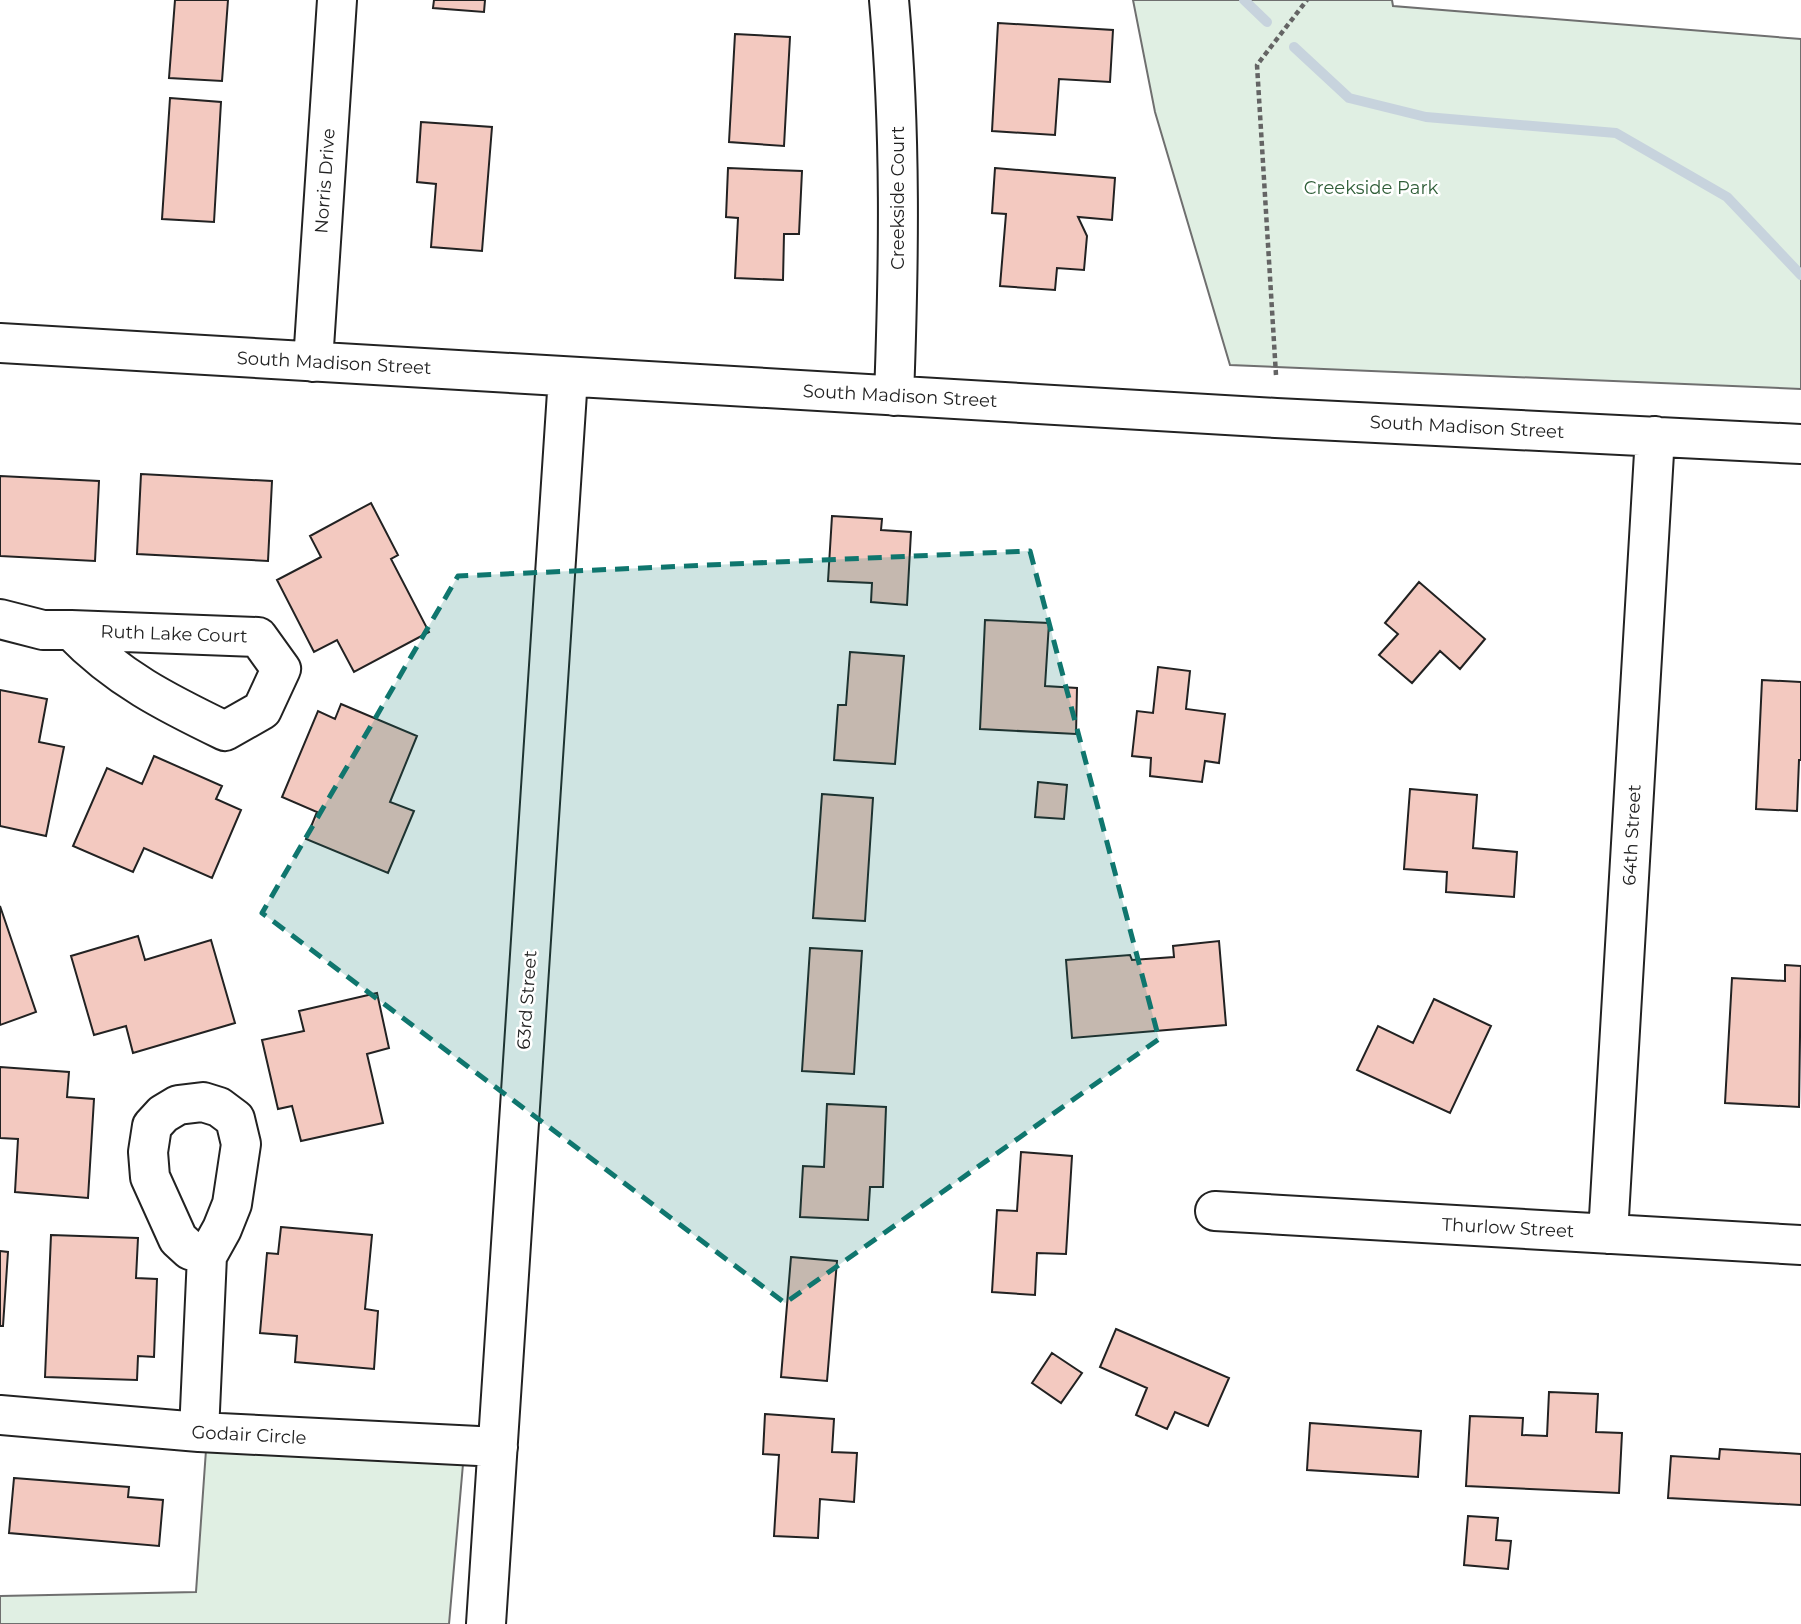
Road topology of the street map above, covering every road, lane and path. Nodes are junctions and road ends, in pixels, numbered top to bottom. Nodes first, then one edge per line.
1 (337, 0) edge
2 (889, 0) edge
3 (1307, 0) edge
4 (0, 343) edge
5 (313, 362) junction
6 (1276, 375) dead end
7 (568, 377) junction
8 (894, 396) junction
9 (1655, 436) junction
10 (1801, 444) edge
11 (0, 620) edge
12 (71, 630) junction
13 (1215, 1211) dead end
14 (1608, 1234) junction
15 (1801, 1245) edge
16 (207, 1256) dead end
17 (0, 1415) edge
18 (199, 1432) junction
19 (498, 1447) junction
20 (486, 1624) edge

1 - 5 street, Norris Drive
2 - 8 street, Creekside Court
3 - 6 path
4 - 5 street, South Madison Street
5 - 7 street, South Madison Street
7 - 8 street, South Madison Street
7 - 19 street, 63rd Street
8 - 9 street, South Madison Street
9 - 10 street, South Madison Street
9 - 14 street, 64th Street
11 - 12 street, Ruth Lake Court
12 - 12 street, Ruth Lake Court
13 - 14 street, Thurlow Street
14 - 15 street, Thurlow Street
16 - 18 street
17 - 18 street, Godair Circle
18 - 19 street, Godair Circle
19 - 20 street, 63rd Street

